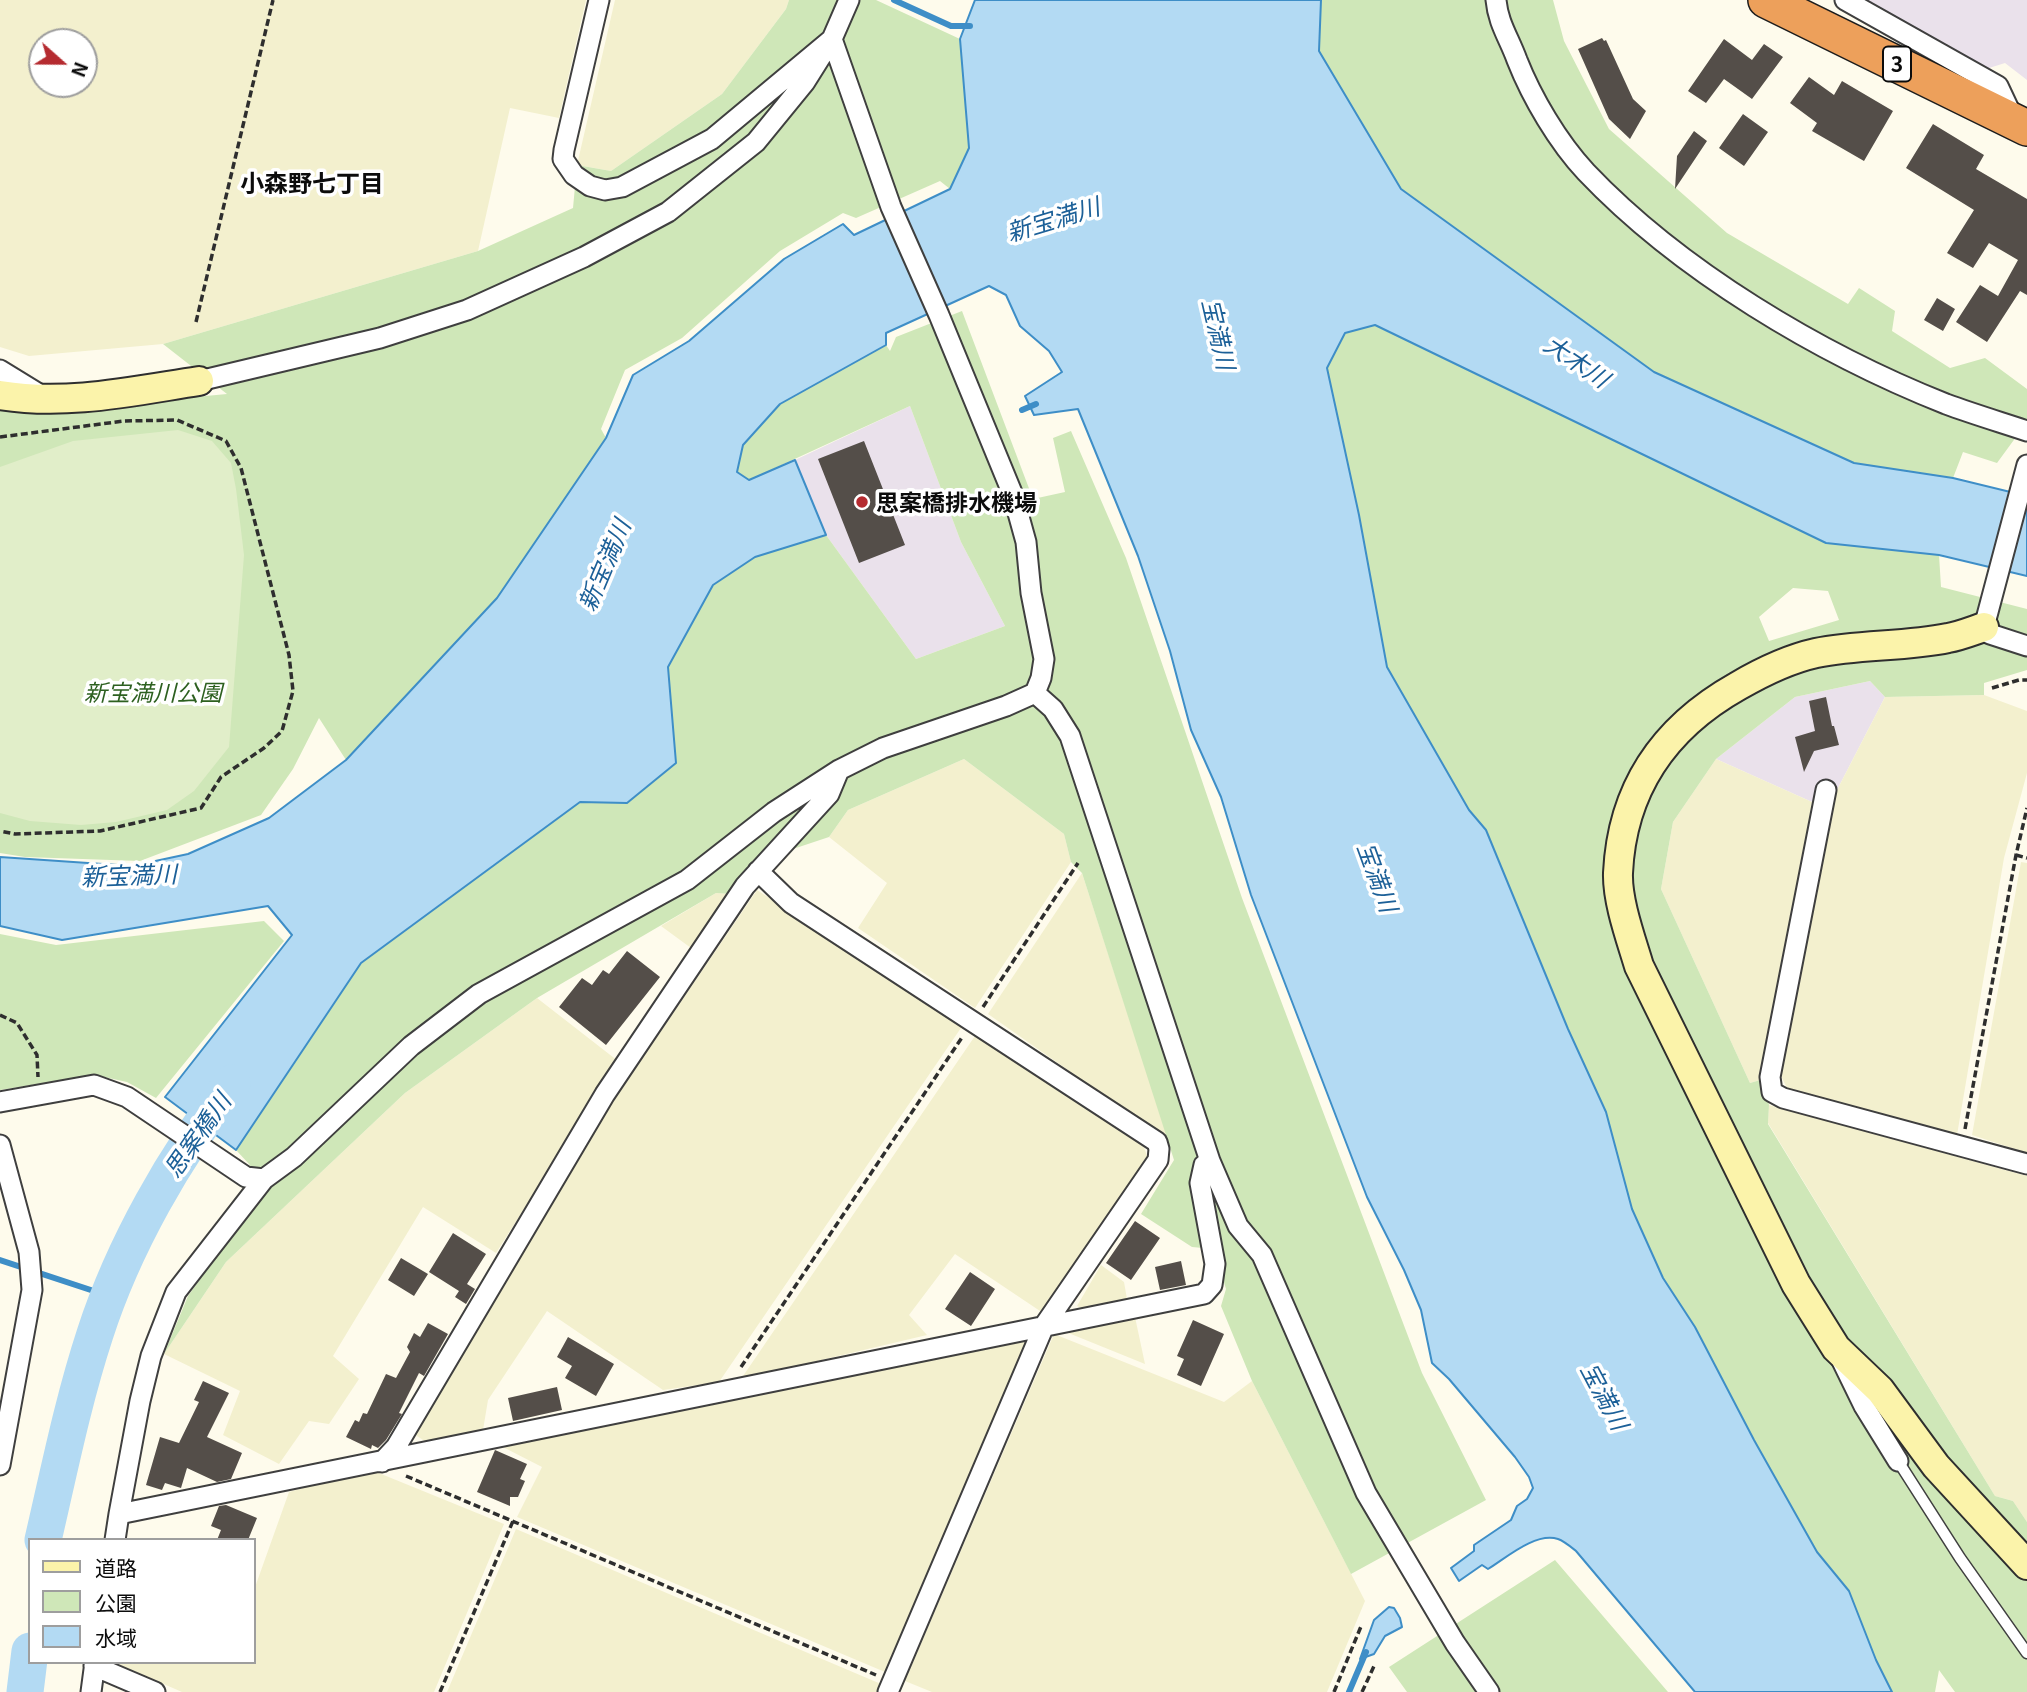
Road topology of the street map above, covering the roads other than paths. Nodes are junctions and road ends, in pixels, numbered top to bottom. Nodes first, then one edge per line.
1 (599, 0) edge
2 (849, 0) edge
3 (1496, 0) edge
4 (1766, 0) edge
5 (1846, 0) edge
6 (832, 39) junction
7 (2021, 125) edge
8 (0, 370) edge
9 (199, 381) joint
10 (0, 394) edge
11 (46, 399) junction
12 (2027, 432) edge
13 (2027, 465) edge
14 (1984, 627) junction
15 (2027, 646) edge
16 (1035, 693) junction
17 (839, 770) junction
18 (1826, 790) dead end
19 (758, 871) junction
20 (0, 1102) edge
21 (0, 1145) edge
22 (1210, 1161) junction
23 (2027, 1164) edge
24 (255, 1178) junction
25 (1044, 1326) junction
26 (1836, 1348) junction
27 (1898, 1461) joint
28 (382, 1462) junction
29 (0, 1465) edge
30 (119, 1514) junction
31 (115, 1538) edge
32 (2027, 1565) edge
33 (2027, 1653) edge
34 (95, 1664) edge
35 (890, 1687) edge
36 (91, 1692) edge
37 (155, 1692) edge
38 (1489, 1692) edge

1 - 6 street
2 - 6 street
3 - 12 street
4 - 7 highway, 3
5 - 7 street
6 - 9 street
6 - 16 street
8 - 11 street
9 - 11 street
10 - 11 street
13 - 14 street
14 - 15 street
14 - 26 street
16 - 17 street
16 - 22 street
17 - 19 street
17 - 24 street
18 - 23 street
19 - 25 street
19 - 28 street
20 - 24 street
21 - 29 street
22 - 25 street
22 - 38 street
24 - 30 street
25 - 28 street
25 - 35 street
26 - 27 street
26 - 32 street
27 - 33 lane
28 - 30 street
30 - 31 street
34 - 36 street
34 - 37 street

